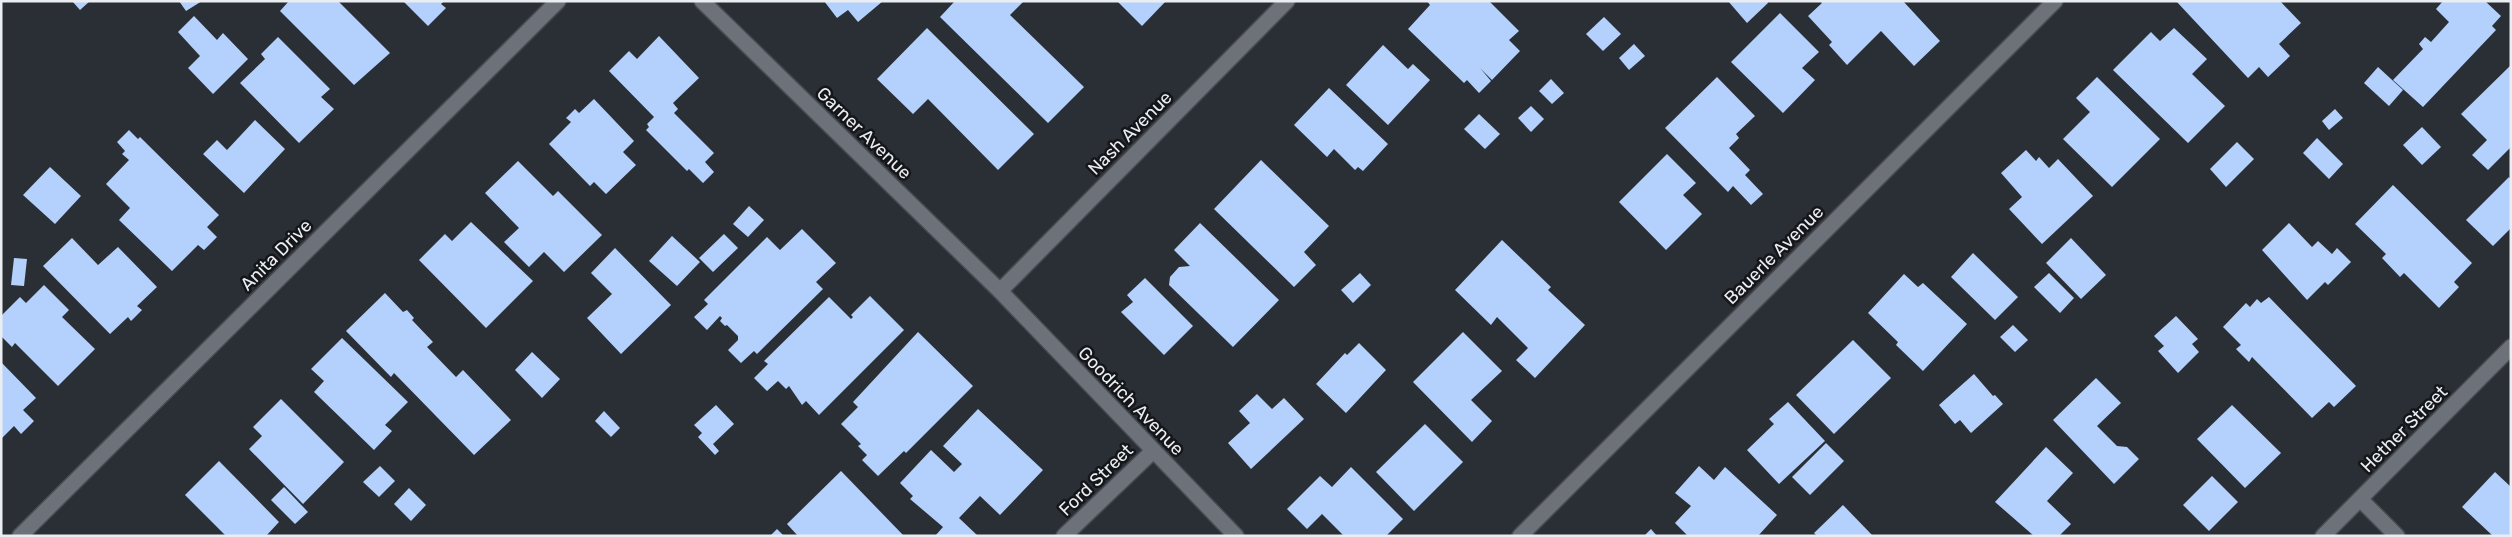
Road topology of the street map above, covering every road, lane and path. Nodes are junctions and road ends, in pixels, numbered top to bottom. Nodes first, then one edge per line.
1 (558, 1) edge
2 (702, 1) edge
3 (1287, 1) edge
4 (2055, 1) edge
5 (1000, 291) junction
6 (2511, 347) edge
7 (1153, 451) junction
8 (2360, 499) junction
9 (20, 536) edge
10 (1064, 536) edge
11 (1236, 536) edge
12 (1520, 536) edge
13 (2323, 536) edge
14 (2397, 536) edge

1 - 9 street, Anita Drive
2 - 5 street, Garner Avenue
3 - 5 street, Nash Avenue
4 - 12 street, Bauerle Avenue
5 - 7 street, Goodrich Avenue
6 - 8 street, Hether Street
7 - 10 street, Ford Street
7 - 11 street, Goodrich Avenue
8 - 13 street, Hether Street
8 - 14 street

